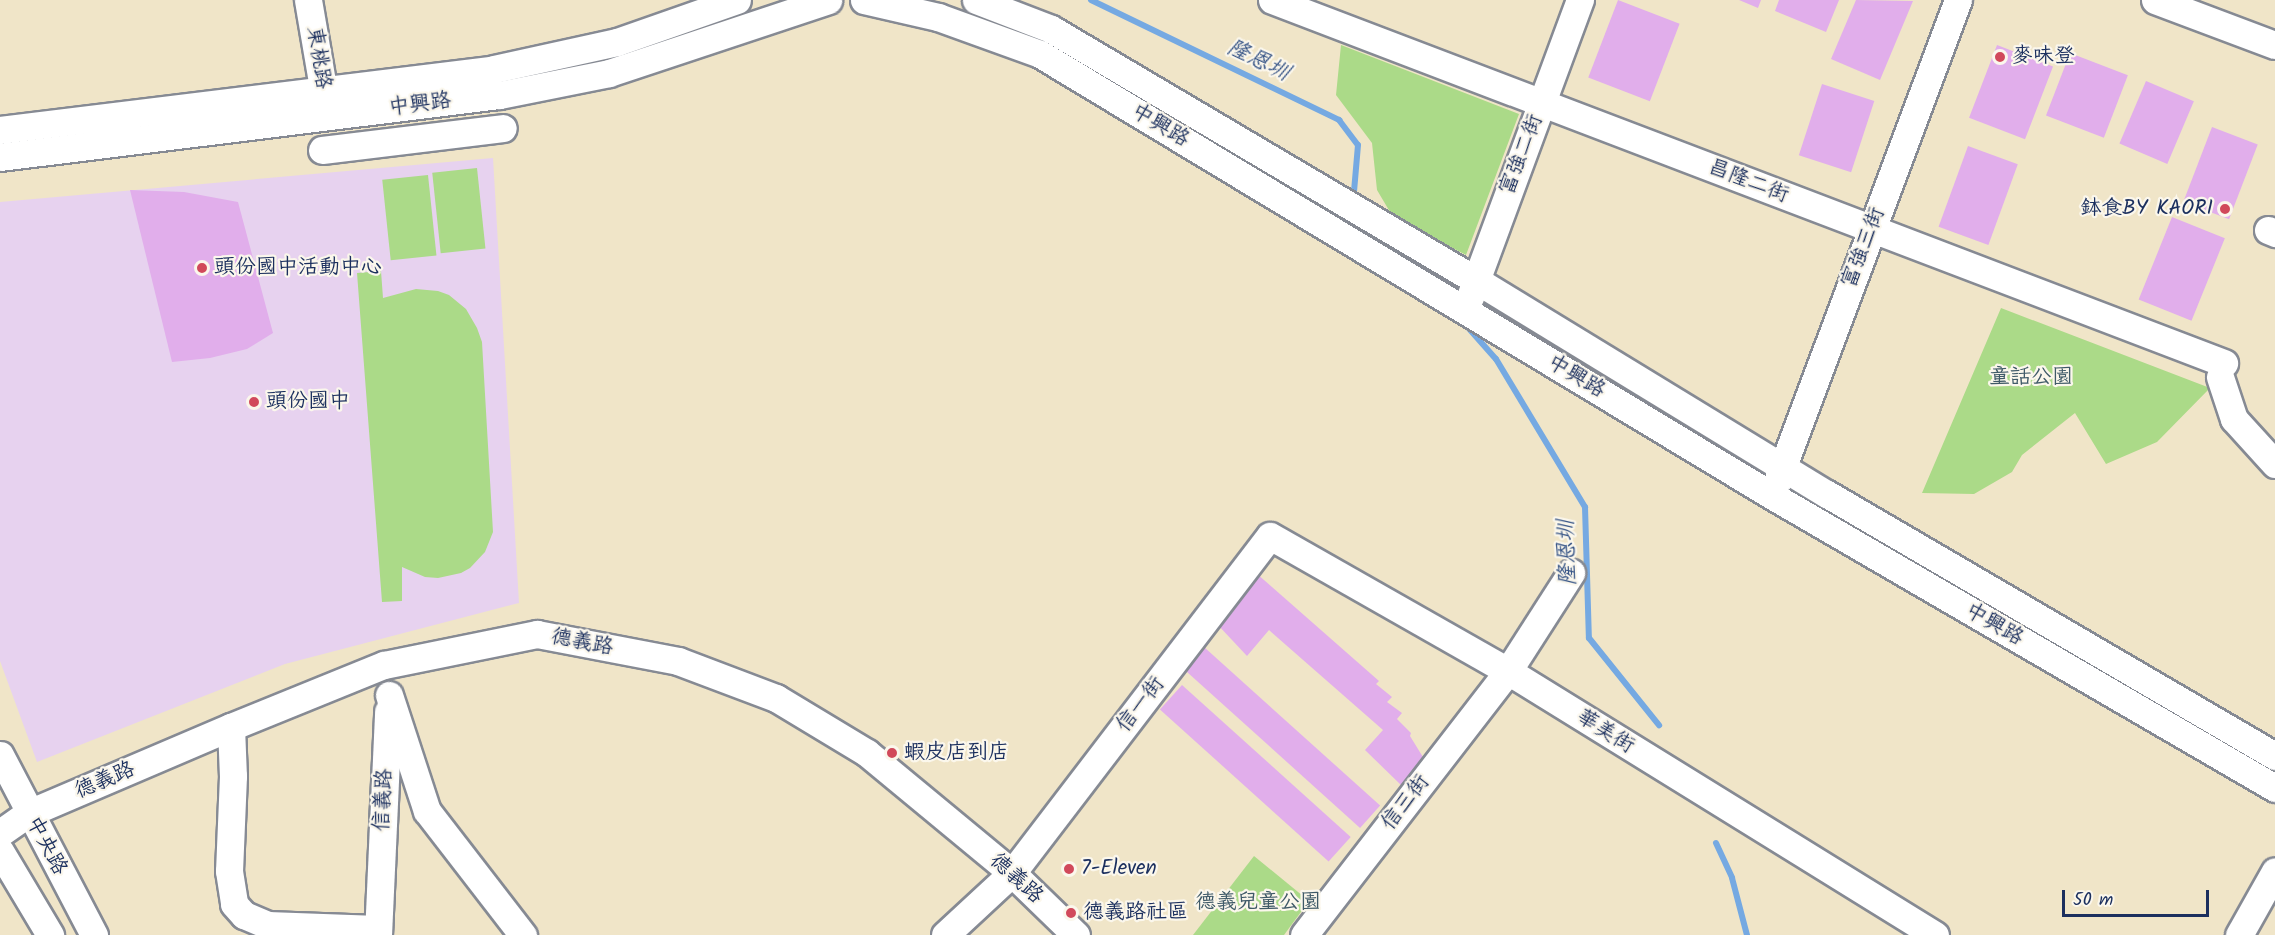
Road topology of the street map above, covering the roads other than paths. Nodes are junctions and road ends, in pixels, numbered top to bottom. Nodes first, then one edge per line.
1 (308, 0) edge
2 (737, 0) edge
3 (828, 0) edge
4 (864, 0) edge
5 (976, 0) edge
6 (1272, 0) edge
7 (1580, 0) edge
8 (1958, 0) edge
9 (2155, 0) edge
10 (2275, 45) edge
11 (324, 89) junction
12 (1542, 103) junction
13 (327, 116) junction
14 (503, 128) dead end
15 (0, 130) edge
16 (322, 150) dead end
17 (0, 157) edge
18 (1871, 228) junction
19 (1476, 280) junction
20 (1466, 311) junction
21 (2275, 464) edge
22 (1783, 467) junction
23 (1771, 495) junction
24 (1270, 536) joint
25 (1571, 573) dead end
26 (384, 665) junction
27 (1508, 671) junction
28 (389, 694) junction
29 (231, 726) junction
30 (0, 755) edge
31 (2275, 756) edge
32 (2275, 788) edge
33 (29, 813) junction
34 (0, 834) edge
35 (0, 851) edge
36 (2275, 871) edge
37 (1012, 873) junction
38 (378, 932) edge
39 (50, 935) edge
40 (94, 935) edge
41 (523, 935) edge
42 (945, 935) edge
43 (1076, 935) edge
44 (1304, 935) edge
45 (1935, 935) edge
46 (2239, 935) edge

1 - 11 street, 東桃路
2 - 11 street, 中興路
3 - 13 street, 中興路
4 - 20 street, 中興路
5 - 19 street, 中興路
6 - 12 street, 昌隆二街
7 - 12 street, 富強二街
8 - 18 street, 富強三街
9 - 10 street
11 - 13 street, 東桃路
11 - 15 street, 中興路
12 - 18 street, 昌隆二街
12 - 19 street, 富強二街
13 - 17 street, 中興路
14 - 16 street
18 - 21 street, 昌隆二街
18 - 22 street, 富強三街
19 - 20 street, 富強二街
19 - 22 street, 中興路
20 - 23 street, 中興路
22 - 23 street, 富強三街
22 - 31 street, 中興路
23 - 32 street, 中興路
24 - 27 street, 華美街
24 - 37 street, 信一街
25 - 27 street, 信三街
26 - 28 street, 信義路
26 - 29 street, 德義路
26 - 37 street, 德義路
27 - 44 street, 信三街
27 - 45 street, 華美街
28 - 38 street, 信義路
28 - 41 street
29 - 33 street, 德義路
29 - 38 street
30 - 33 street, 中央路
33 - 34 street, 德義路
33 - 40 street, 中央路
35 - 39 street, 中央路
36 - 46 street
37 - 42 street, 信一街
37 - 43 street, 德義路

